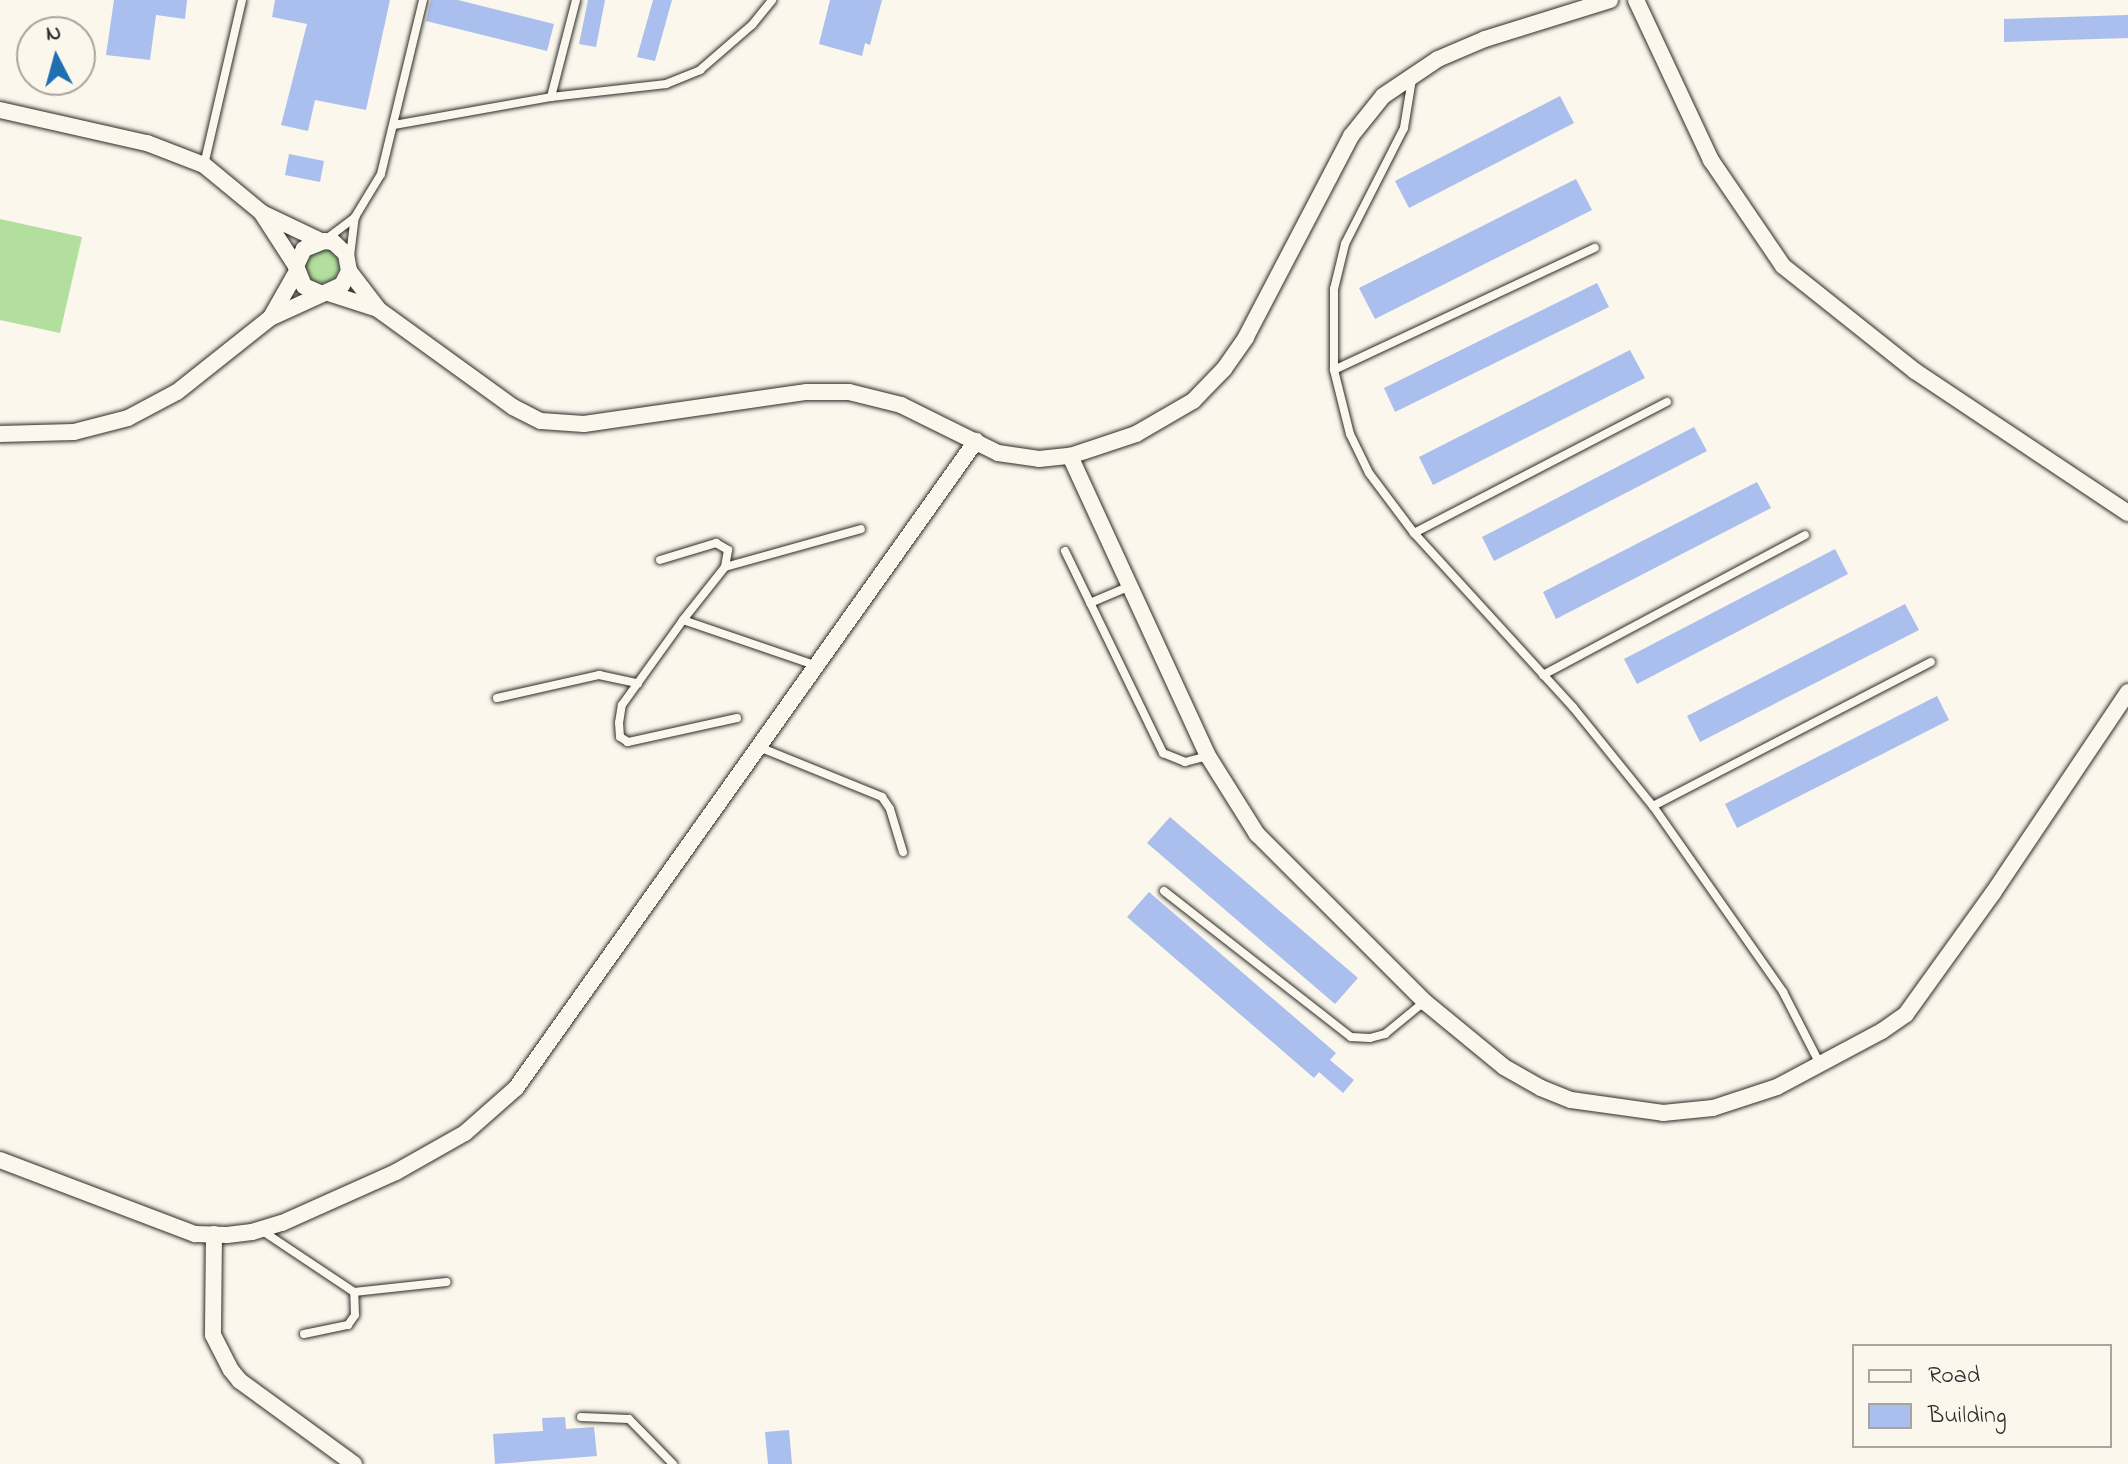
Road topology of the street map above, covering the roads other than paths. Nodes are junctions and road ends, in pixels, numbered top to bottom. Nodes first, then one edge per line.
1 (242, 0) edge
2 (423, 0) edge
3 (576, 0) edge
4 (772, 0) edge
5 (1610, 0) edge
6 (1636, 0) edge
7 (1412, 74) junction
8 (551, 97) junction
9 (0, 110) edge
10 (394, 125) junction
11 (204, 165) junction
12 (261, 212) junction
13 (355, 217) junction
14 (323, 241) junction
15 (1595, 248) dead end
16 (349, 267) junction
17 (296, 269) junction
18 (324, 293) junction
19 (379, 310) junction
20 (270, 318) junction
21 (1334, 370) junction
22 (1667, 402) dead end
23 (0, 434) edge
24 (976, 441) junction
25 (1070, 456) junction
26 (2128, 513) edge
27 (861, 529) dead end
28 (1414, 533) junction
29 (1805, 535) dead end
30 (1065, 551) dead end
31 (660, 560) dead end
32 (725, 567) junction
33 (1130, 585) junction
34 (1090, 603) junction
35 (683, 620) junction
36 (1931, 662) dead end
37 (817, 666) junction
38 (1543, 675) junction
39 (638, 683) junction
40 (2128, 692) edge
41 (497, 698) dead end
42 (737, 718) dead end
43 (759, 747) junction
44 (1208, 756) junction
45 (1653, 806) junction
46 (903, 852) dead end
47 (1164, 891) dead end
48 (1425, 1002) junction
49 (1821, 1065) junction
50 (0, 1160) edge
51 (261, 1230) junction
52 (214, 1234) junction
53 (446, 1282) dead end
54 (354, 1292) junction
55 (304, 1334) dead end
56 (581, 1417) dead end
57 (354, 1464) edge
58 (673, 1464) edge

1 - 11 lane
2 - 10 lane
3 - 8 lane
4 - 8 lane
5 - 7 street
6 - 26 street
7 - 21 lane
7 - 25 street
8 - 10 lane
9 - 11 street
10 - 13 lane
11 - 12 street
12 - 14 street
12 - 17 street
13 - 14 lane
13 - 16 lane
14 - 16 street
14 - 17 street
15 - 21 lane
16 - 18 street
16 - 19 street
17 - 18 street
17 - 20 street
18 - 19 street
18 - 20 street
19 - 24 street
20 - 23 street
21 - 28 lane
22 - 28 lane
24 - 25 street
24 - 37 street
25 - 33 street
27 - 32 lane
28 - 38 lane
29 - 38 lane
30 - 34 lane
31 - 32 lane
32 - 35 lane
33 - 34 lane
33 - 44 street
34 - 44 lane
35 - 37 lane
35 - 39 lane
36 - 45 lane
37 - 43 street
38 - 45 lane
39 - 41 lane
39 - 42 lane
40 - 49 street
43 - 46 lane
43 - 51 street
44 - 48 street
45 - 49 lane
47 - 48 lane
48 - 49 street
50 - 52 street
51 - 52 street
51 - 54 lane
52 - 57 street
53 - 54 lane
54 - 55 lane
56 - 58 lane

